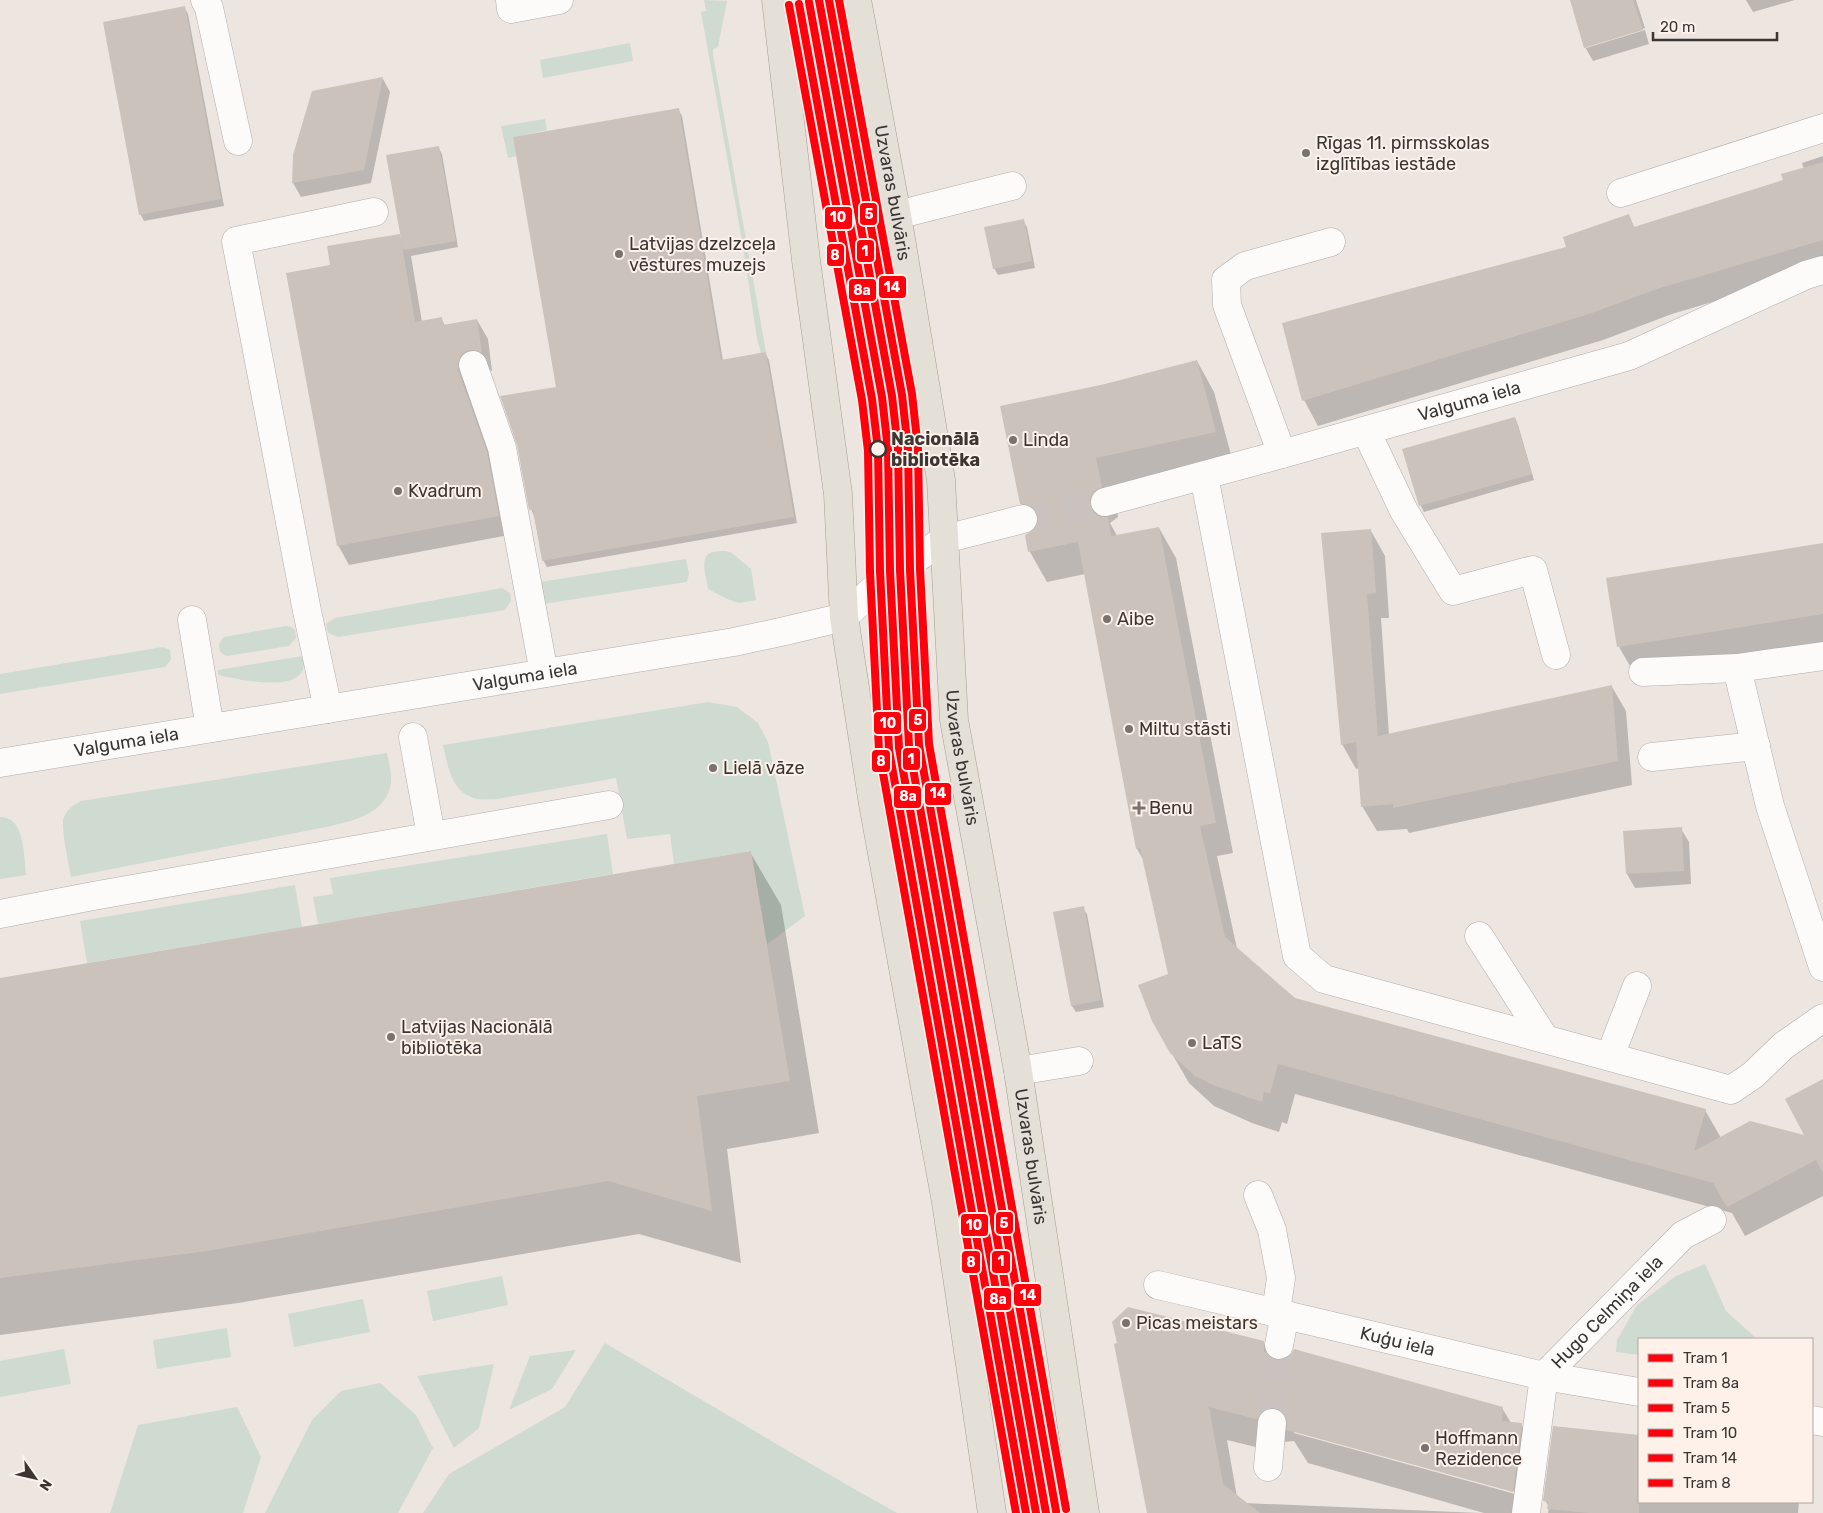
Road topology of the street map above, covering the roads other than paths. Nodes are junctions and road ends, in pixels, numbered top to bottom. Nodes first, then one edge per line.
1 (205, 0) edge
2 (510, 0) edge
3 (559, 0) edge
4 (776, 0) edge
5 (857, 0) edge
6 (1823, 128) edge
7 (238, 142) dead end
8 (1012, 186) dead end
9 (1621, 193) dead end
10 (374, 212) dead end
11 (897, 215) junction
12 (1331, 242) dead end
13 (1823, 270) edge
14 (474, 365) dead end
15 (1366, 431) junction
16 (1282, 454) junction
17 (1204, 476) junction
18 (1105, 502) tunnel mouth
19 (1023, 519) tunnel mouth
20 (944, 539) junction
21 (844, 617) junction
22 (192, 620) dead end
23 (1556, 656) dead end
24 (1823, 656) edge
25 (1737, 668) junction
26 (1643, 672) dead end
27 (544, 673) junction
28 (328, 709) junction
29 (210, 728) junction
30 (413, 738) dead end
31 (1756, 746) junction
32 (1652, 757) dead end
33 (0, 763) edge
34 (609, 805) dead end
35 (431, 835) junction
36 (0, 914) edge
37 (1479, 936) dead end
38 (1823, 967) edge
39 (1637, 986) dead end
40 (1823, 1018) edge
41 (1546, 1039) junction
42 (1610, 1056) junction
43 (1079, 1062) dead end
44 (1018, 1071) junction
45 (1258, 1195) dead end
46 (1712, 1220) dead end
47 (1158, 1285) dead end
48 (1280, 1313) junction
49 (1279, 1345) tunnel mouth
50 (1544, 1376) junction
51 (1638, 1392) edge
52 (1272, 1423) tunnel mouth
53 (1268, 1467) dead end
54 (992, 1513) edge
55 (1086, 1513) edge
56 (1526, 1513) edge

1 - 7 street
2 - 3 street
4 - 21 main road
5 - 11 main road, Uzvaras bulvāris
6 - 9 street
8 - 11 street
10 - 28 street
11 - 20 main road, Uzvaras bulvāris
12 - 16 street
13 - 15 street, Valguma iela
14 - 27 street
15 - 16 street, Valguma iela
15 - 23 street
16 - 17 street, Valguma iela
17 - 18 street, Valguma iela
17 - 41 street
19 - 20 street
20 - 21 street
20 - 44 main road, Uzvaras bulvāris
21 - 27 street, Valguma iela
21 - 54 main road
22 - 29 street
24 - 25 street
25 - 26 street
25 - 31 street
27 - 28 street, Valguma iela
28 - 29 street, Valguma iela
29 - 33 street, Valguma iela
30 - 35 street
31 - 32 street
31 - 38 street
34 - 35 street
35 - 36 street
37 - 41 street
39 - 42 street
40 - 42 street
41 - 42 street
43 - 44 street
44 - 55 main road, Uzvaras bulvāris
45 - 48 street
46 - 50 street, Hugo Celmiņa iela
47 - 48 street, Kuģu iela
48 - 49 street
48 - 50 street, Kuģu iela
50 - 51 street, Kuģu iela
50 - 56 street, Hugo Celmiņa iela
52 - 53 street

